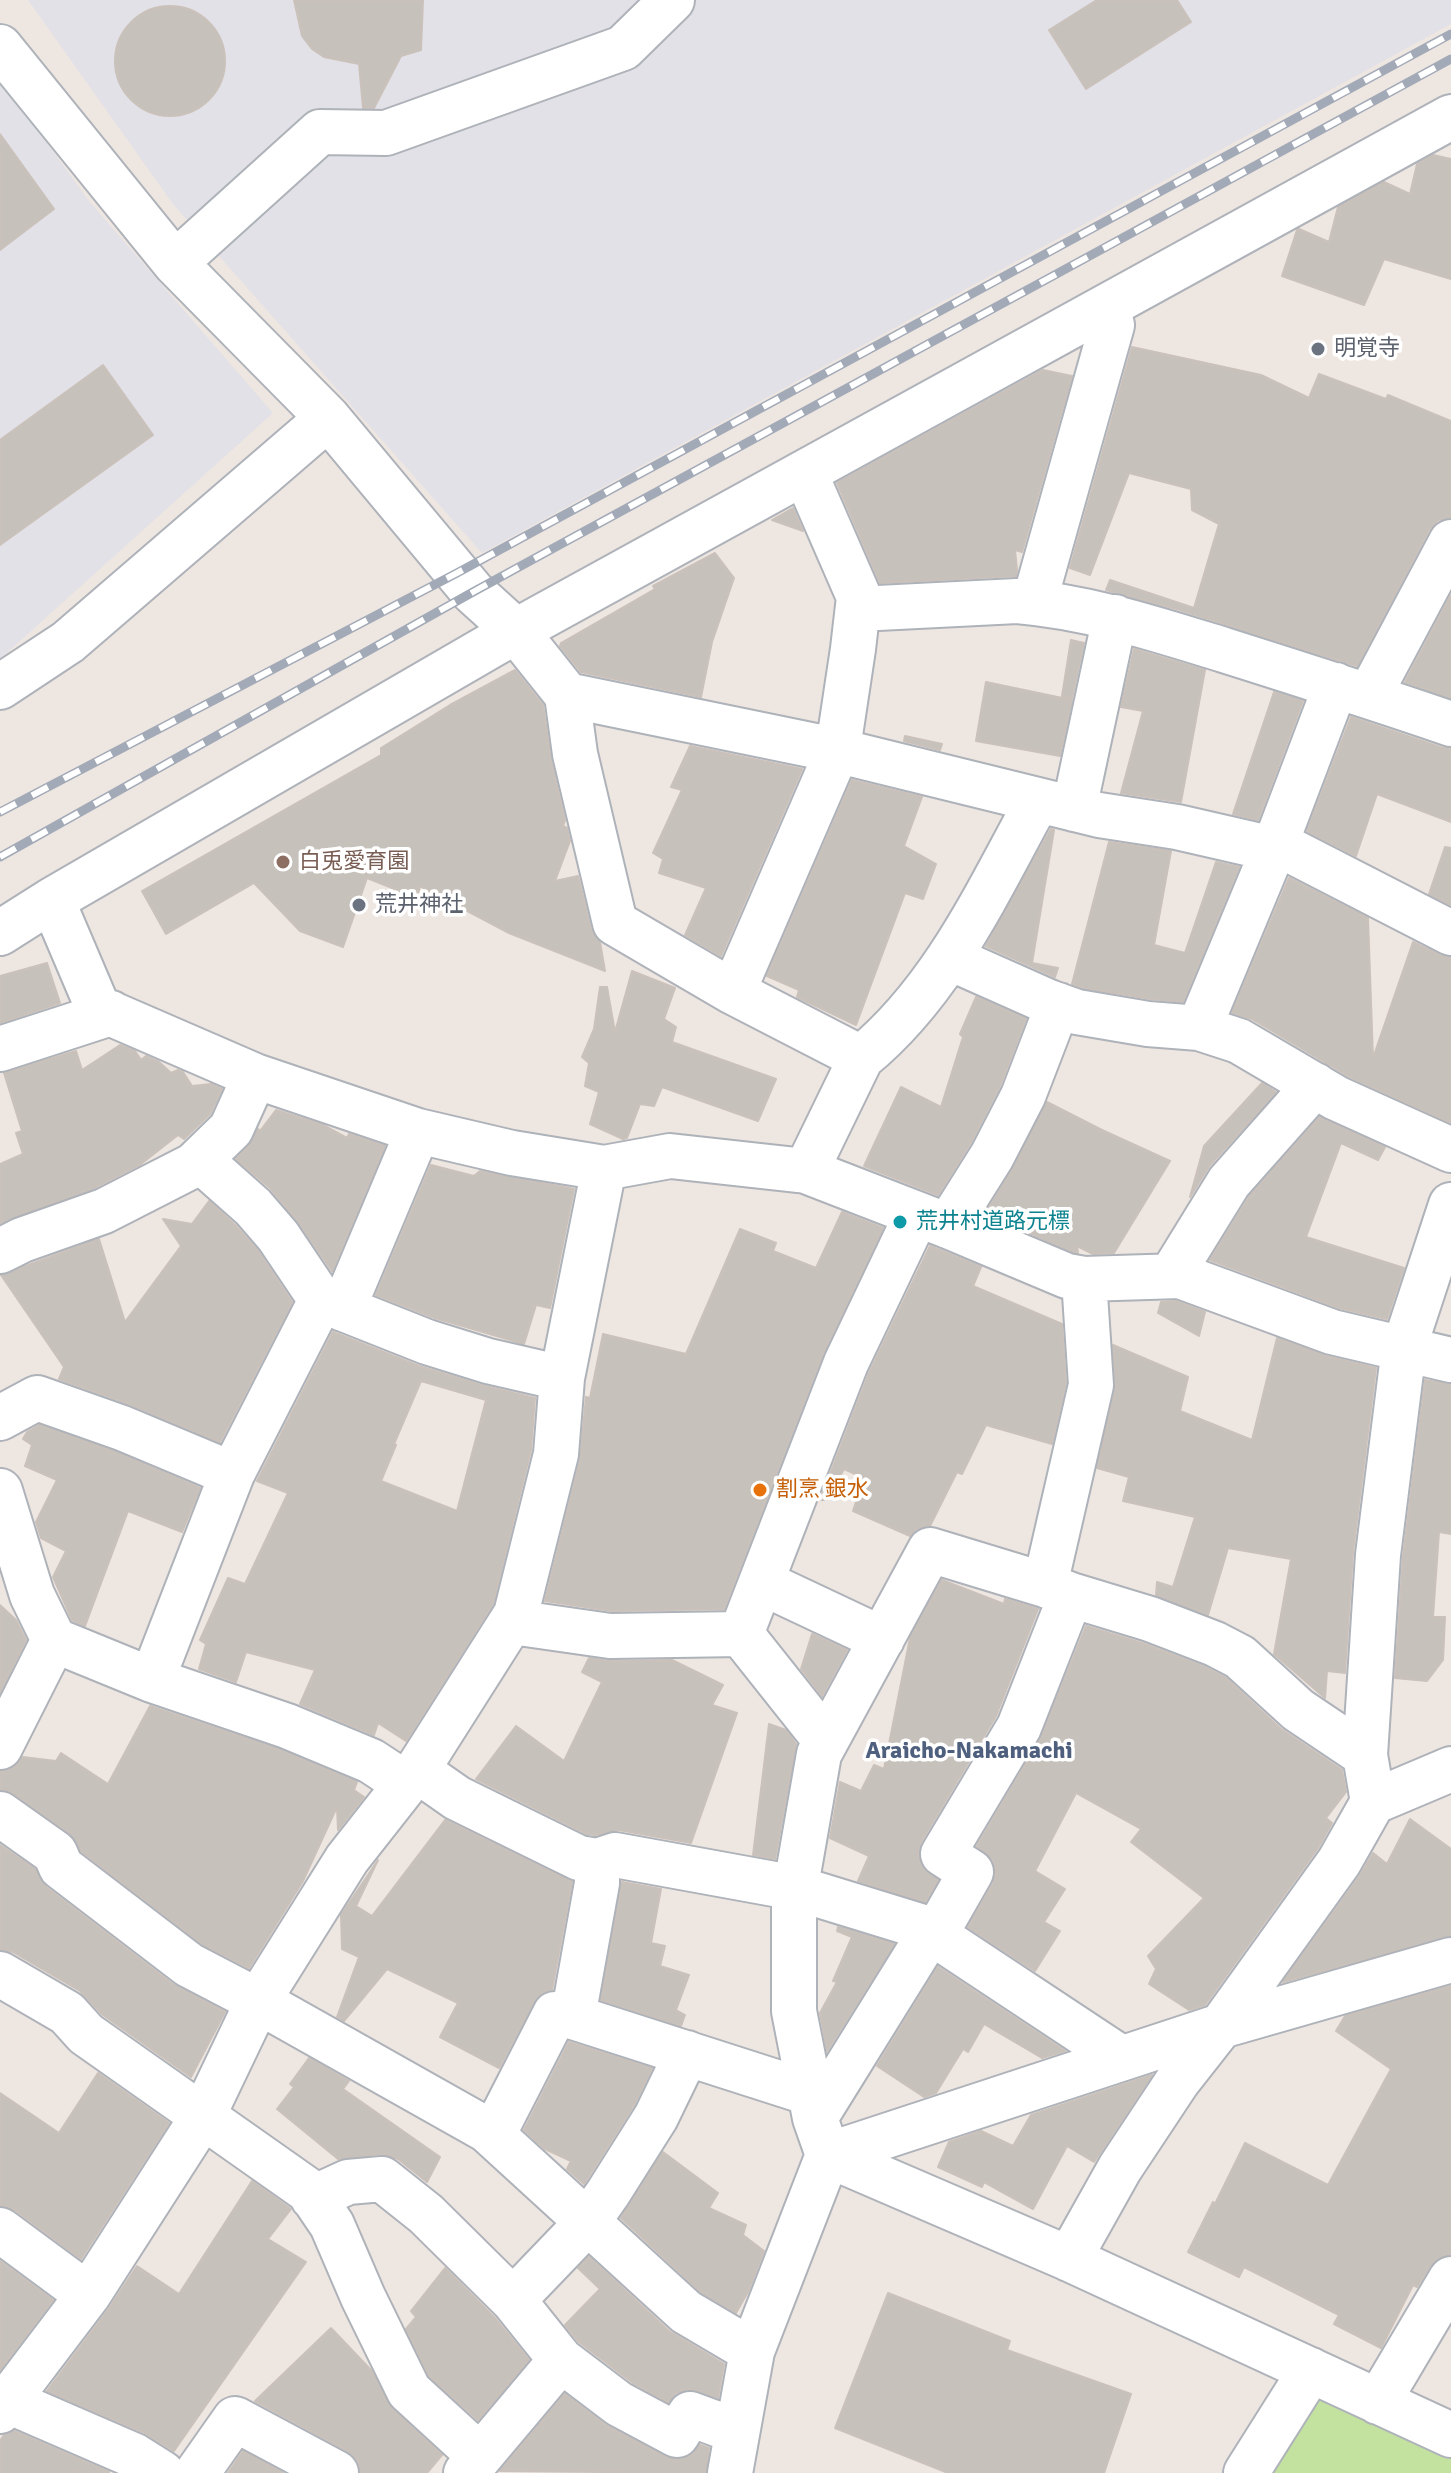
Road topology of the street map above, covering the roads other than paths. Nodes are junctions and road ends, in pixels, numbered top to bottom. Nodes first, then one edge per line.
1 (672, 0) edge
2 (0, 47) edge
3 (1439, 132) edge
4 (175, 263) junction
5 (1107, 306) junction
6 (328, 418) junction
7 (805, 473) junction
8 (1451, 542) edge
9 (1034, 603) junction
10 (858, 609) junction
11 (1115, 617) junction
12 (516, 631) junction
13 (0, 687) edge
14 (1352, 691) junction
15 (567, 695) junction
16 (1451, 724) edge
17 (835, 750) junction
18 (1056, 804) junction
19 (1275, 846) junction
20 (52, 900) junction
21 (0, 933) edge
22 (1451, 933) edge
23 (950, 958) junction
24 (733, 992) junction
25 (1058, 1005) junction
26 (111, 1013) junction
27 (1199, 1028) junction
28 (0, 1049) edge
29 (861, 1058) junction
30 (255, 1076) junction
31 (1315, 1085) junction
32 (418, 1131) junction
33 (1451, 1150) edge
34 (200, 1160) junction
35 (604, 1168) junction
36 (806, 1171) junction
37 (1451, 1205) edge
38 (932, 1220) junction
39 (0, 1251) edge
40 (1171, 1276) junction
41 (1084, 1279) junction
42 (332, 1304) junction
43 (1404, 1348) junction
44 (1451, 1360) edge
45 (562, 1378) junction
46 (0, 1418) edge
47 (232, 1474) junction
48 (0, 1491) edge
49 (761, 1582) junction
50 (1058, 1590) junction
51 (512, 1622) junction
52 (741, 1634) junction
53 (882, 1639) junction
54 (54, 1640) junction
55 (152, 1680) junction
56 (826, 1741) junction
57 (0, 1747) edge
58 (1365, 1755) junction
59 (1451, 1769) edge
60 (412, 1777) junction
61 (1373, 1802) junction
62 (0, 1814) edge
63 (597, 1861) junction
64 (796, 1888) junction
65 (932, 1933) junction
66 (1451, 1960) edge
67 (0, 1974) edge
68 (258, 2001) junction
69 (573, 2017) junction
70 (1221, 2026) junction
71 (687, 2053) junction
72 (1121, 2058) junction
73 (203, 2116) junction
74 (818, 2122) junction
75 (493, 2135) junction
76 (313, 2198) junction
77 (587, 2223) junction
78 (0, 2230) edge
79 (1069, 2259) junction
80 (1451, 2279) edge
81 (88, 2295) junction
82 (513, 2300) junction
83 (752, 2351) junction
84 (561, 2360) junction
85 (1311, 2370) junction
86 (1378, 2402) junction
87 (4, 2406) edge
88 (1451, 2435) edge
89 (733, 2452) edge
90 (473, 2465) edge
91 (162, 2473) edge
92 (197, 2473) edge
93 (336, 2473) edge
94 (1246, 2473) edge

1 - 4 street
2 - 4 street
3 - 5 street
4 - 6 street
5 - 7 street
5 - 9 street
6 - 12 street
6 - 13 street
7 - 10 street
7 - 12 street
8 - 14 street
9 - 10 street
9 - 11 street
10 - 17 street
11 - 14 street
11 - 18 street
12 - 15 street
12 - 20 street
14 - 16 street
14 - 19 street
15 - 17 street
15 - 24 street
17 - 18 street
17 - 24 street
18 - 19 street
18 - 23 street
19 - 22 street
19 - 27 street
20 - 21 street
20 - 26 street
23 - 25 street
23 - 29 street
24 - 29 street
25 - 27 street
25 - 38 street
26 - 28 street
26 - 30 street
27 - 31 street
29 - 36 street
30 - 32 street
30 - 34 street
31 - 33 street
31 - 40 street
32 - 35 street
32 - 42 street
34 - 39 street
34 - 42 street
35 - 36 street
35 - 45 street
36 - 38 street
37 - 43 street
38 - 41 street
38 - 49 street
40 - 41 street
40 - 43 street
41 - 50 street
42 - 45 street
42 - 47 street
43 - 44 street
43 - 58 street
45 - 51 street
46 - 47 street
47 - 55 street
48 - 54 street
49 - 52 street
49 - 53 street
50 - 53 street
50 - 58 street
50 - 65 street
51 - 52 street
51 - 60 street
52 - 56 street
53 - 56 street
54 - 55 street
54 - 57 street
55 - 60 street
56 - 64 street
58 - 61 street
59 - 61 street
60 - 63 street
60 - 68 street
61 - 70 street
62 - 68 street
63 - 64 street
63 - 69 street
64 - 65 street
64 - 74 street
65 - 72 street
65 - 74 street
66 - 70 street
67 - 73 street
68 - 73 street
68 - 75 street
69 - 71 street
69 - 75 street
70 - 72 street
70 - 79 street
71 - 74 street
71 - 77 street
72 - 74 street
73 - 76 street
73 - 81 street
74 - 79 street
74 - 83 street
75 - 77 street
76 - 82 street
76 - 90 street
77 - 82 street
77 - 83 street
78 - 81 street
79 - 85 street
80 - 86 street
81 - 87 street
82 - 84 street
83 - 89 street
84 - 89 street
84 - 90 street
85 - 86 street
85 - 94 street
86 - 88 street
87 - 91 street
92 - 93 street

